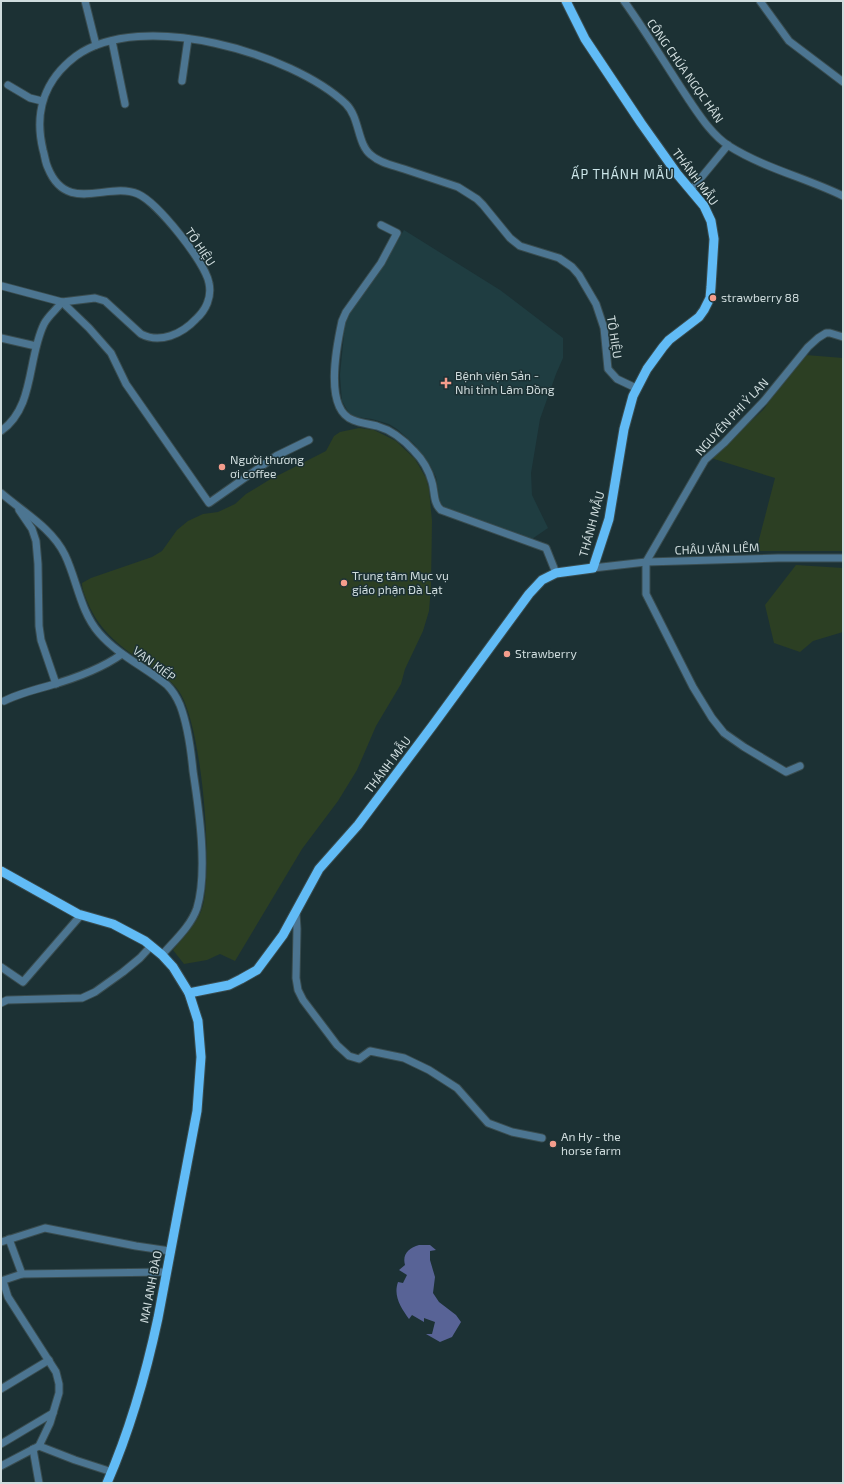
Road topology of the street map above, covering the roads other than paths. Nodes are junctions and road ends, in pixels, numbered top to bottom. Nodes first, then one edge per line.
1 (85, 1) edge
2 (566, 1) edge
3 (624, 1) edge
4 (760, 1) edge
5 (188, 39) junction
6 (112, 41) junction
7 (96, 45) junction
8 (182, 81) dead end
9 (843, 82) edge
10 (8, 85) dead end
11 (42, 101) junction
12 (125, 104) dead end
13 (728, 145) junction
14 (691, 190) junction
15 (843, 196) edge
16 (381, 225) dead end
17 (2, 286) edge
18 (62, 302) junction
19 (843, 337) edge
20 (1, 338) edge
21 (36, 346) junction
22 (636, 388) junction
23 (1, 432) edge
24 (309, 440) dead end
25 (1, 494) edge
26 (17, 506) junction
27 (843, 558) edge
28 (646, 562) junction
29 (593, 568) junction
30 (556, 573) junction
31 (122, 654) junction
32 (56, 684) junction
33 (4, 700) dead end
34 (800, 766) dead end
35 (1, 871) edge
36 (296, 913) junction
37 (81, 915) junction
38 (151, 946) junction
39 (162, 955) junction
40 (1, 967) edge
41 (189, 993) junction
42 (1, 1003) edge
43 (542, 1138) dead end
44 (9, 1239) junction
45 (1, 1242) edge
46 (170, 1251) junction
47 (166, 1272) junction
48 (22, 1274) junction
49 (2, 1281) edge
50 (49, 1360) junction
51 (1, 1389) edge
52 (53, 1413) junction
53 (1, 1444) edge
54 (36, 1447) junction
55 (1, 1466) edge
56 (112, 1472) junction
57 (39, 1483) edge
58 (108, 1483) edge

1 - 7 street
2 - 14 main road, THÁNH MẪU
3 - 13 street, CÔNG CHÚA NGỌC HÂN
4 - 9 street
5 - 6 street, TÔ HIỆU
5 - 8 street
5 - 22 street, TÔ HIỆU
6 - 7 street, TÔ HIỆU
6 - 12 street
7 - 11 street, TÔ HIỆU
10 - 11 street
11 - 18 street, TÔ HIỆU
13 - 14 street
13 - 15 street, CÔNG CHÚA NGỌC HÂN
14 - 22 main road, THÁNH MẪU
16 - 30 street
17 - 18 street
18 - 21 street
18 - 24 street
19 - 28 street, NGUYÊN PHI Ỷ LAN
20 - 21 street
21 - 23 street
22 - 29 main road, THÁNH MẪU
25 - 26 street, VẠN KIẾP
26 - 31 street, VẠN KIẾP
26 - 32 street
27 - 28 street, CHÂU VĂN LIÊM
28 - 29 street, CHÂU VĂN LIÊM
28 - 34 street
29 - 30 main road, THÁNH MẪU
30 - 36 main road, THÁNH MẪU
31 - 32 street
31 - 39 street, VẠN KIẾP
32 - 33 street
35 - 37 main road, MAI ANH ĐÀO
36 - 41 main road, THÁNH MẪU
36 - 43 street
37 - 38 main road, MAI ANH ĐÀO
37 - 40 street
38 - 39 main road, MAI ANH ĐÀO
38 - 42 street
39 - 41 main road, MAI ANH ĐÀO
41 - 46 main road, MAI ANH ĐÀO
44 - 45 street
44 - 46 street
44 - 48 street
46 - 47 main road, MAI ANH ĐÀO
47 - 48 street
47 - 56 main road, MAI ANH ĐÀO
48 - 49 street
49 - 50 street
50 - 51 street
50 - 52 street
52 - 53 street
52 - 54 street
54 - 55 street
54 - 56 street
54 - 57 street
56 - 58 main road, MAI ANH ĐÀO

